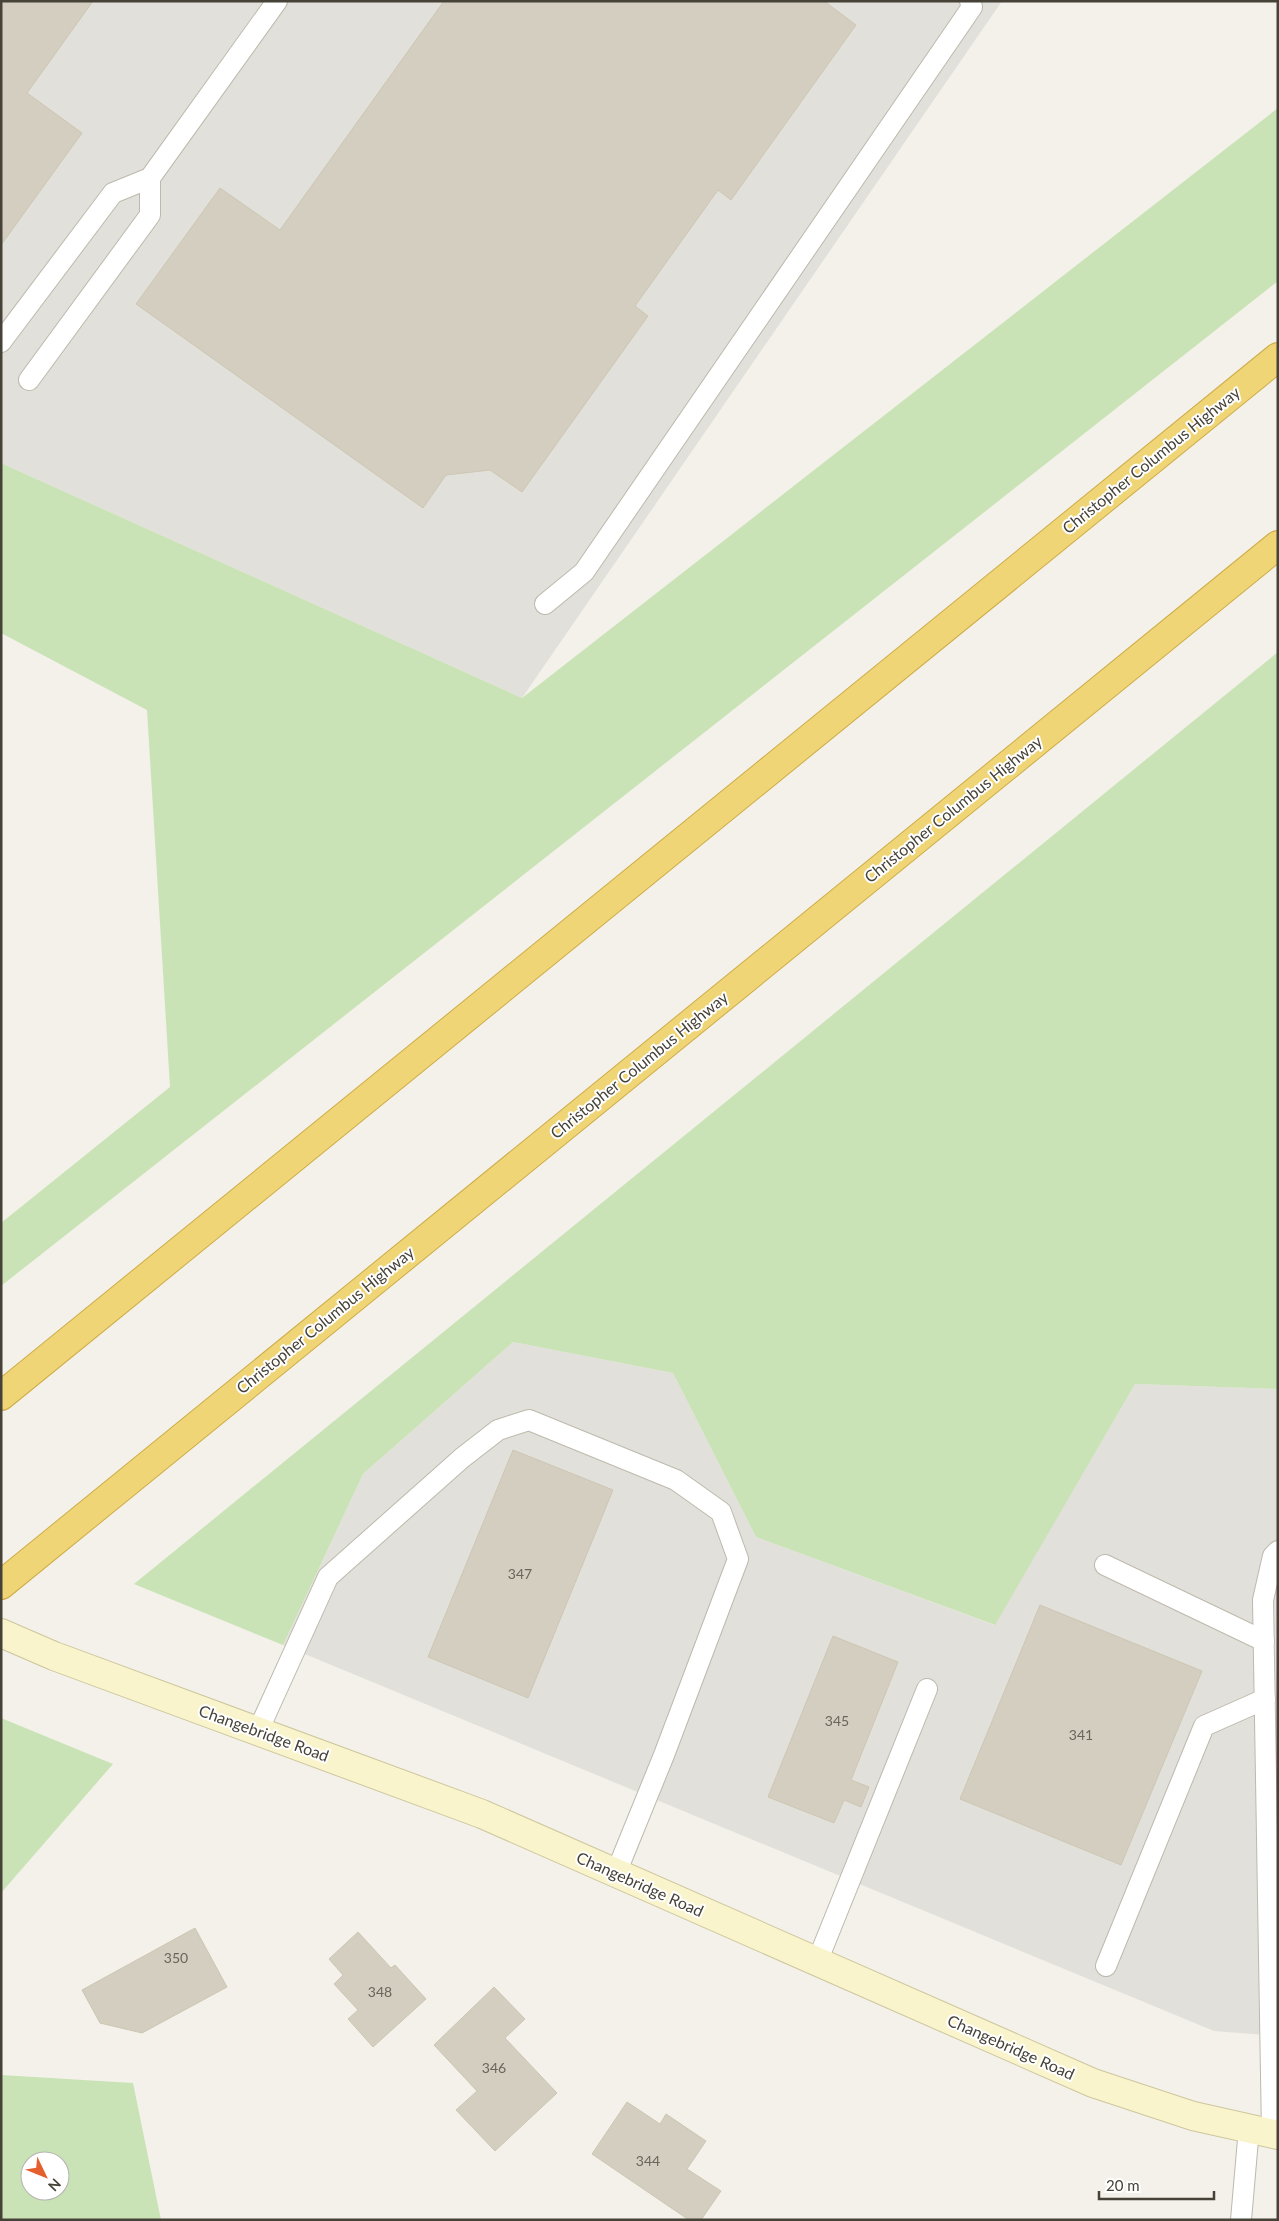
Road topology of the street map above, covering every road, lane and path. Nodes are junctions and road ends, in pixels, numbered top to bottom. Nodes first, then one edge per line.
1 (277, 1) edge
2 (970, 1) edge
3 (150, 178) junction
4 (1, 342) edge
5 (1278, 357) edge
6 (29, 380) dead end
7 (1278, 545) edge
8 (546, 604) dead end
9 (1, 1396) edge
10 (1278, 1551) edge
11 (1105, 1565) dead end
12 (1, 1585) edge
13 (1, 1633) edge
14 (1264, 1641) junction
15 (928, 1690) dead end
16 (1265, 1699) junction
17 (258, 1731) junction
18 (616, 1873) junction
19 (817, 1962) junction
20 (1106, 1966) dead end
21 (1274, 2014) edge
22 (1266, 2132) edge
23 (1241, 2220) edge

1 - 3 lane
2 - 8 lane
3 - 4 lane
3 - 6 lane
5 - 9 highway, Christopher Columbus Highway
7 - 12 highway, Christopher Columbus Highway
10 - 14 lane
11 - 14 lane
13 - 17 main road, Changebridge Road
14 - 16 lane
15 - 19 lane
16 - 20 lane
16 - 21 lane
17 - 18 main road, Changebridge Road
17 - 18 lane
18 - 19 main road, Changebridge Road
19 - 22 main road, Changebridge Road
21 - 22 lane
22 - 23 lane

